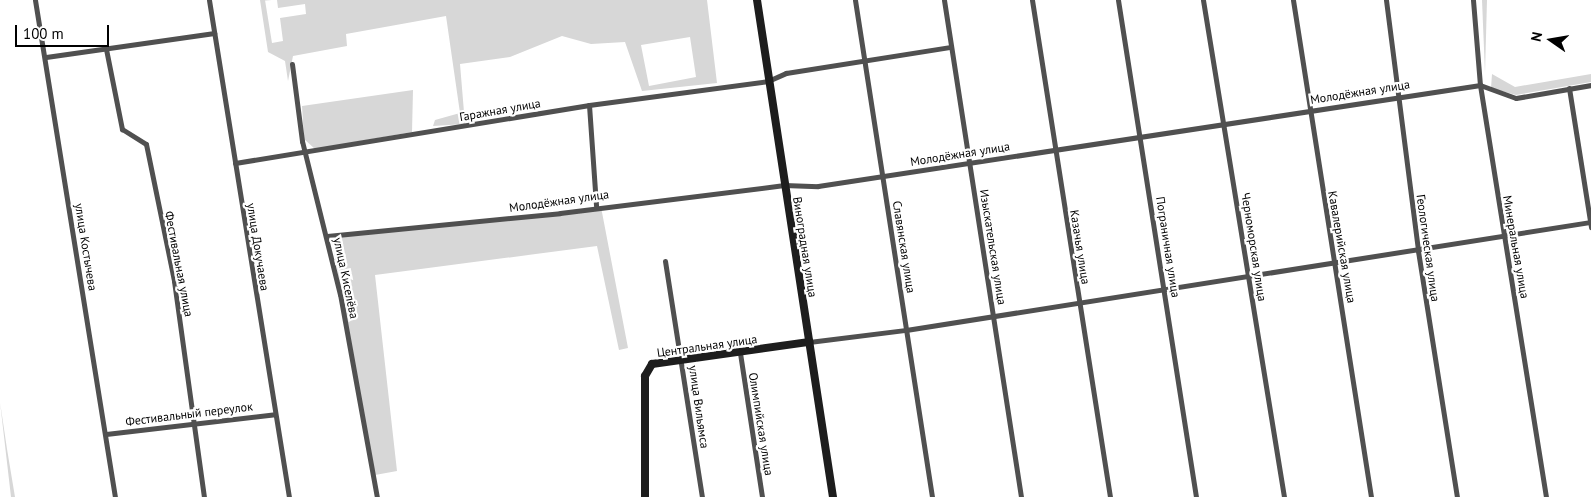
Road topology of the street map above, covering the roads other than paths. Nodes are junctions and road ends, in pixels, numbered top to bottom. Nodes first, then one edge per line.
1 (35, 0) edge
2 (209, 0) edge
3 (757, 0) edge
4 (855, 0) edge
5 (944, 0) edge
6 (1032, 0) edge
7 (1118, 0) edge
8 (1203, 0) edge
9 (1293, 0) edge
10 (1386, 0) edge
11 (1473, 0) edge
12 (214, 33) junction
13 (951, 47) junction
14 (106, 49) junction
15 (46, 57) junction
16 (865, 62) junction
17 (292, 64) dead end
18 (768, 81) junction
19 (1480, 85) junction
20 (1591, 85) edge
21 (1569, 88) junction
22 (1398, 95) junction
23 (589, 105) junction
24 (1308, 111) junction
25 (1223, 125) junction
26 (1140, 136) junction
27 (1055, 148) junction
28 (307, 154) junction
29 (235, 163) junction
30 (970, 165) junction
31 (883, 176) junction
32 (784, 185) junction
33 (596, 206) junction
34 (1591, 224) edge
35 (327, 236) junction
36 (1503, 238) junction
37 (1418, 251) junction
38 (665, 261) dead end
39 (1335, 262) junction
40 (1249, 277) junction
41 (1164, 291) junction
42 (1079, 302) junction
43 (993, 316) junction
44 (906, 330) junction
45 (809, 342) junction
46 (740, 353) junction
47 (682, 360) junction
48 (275, 414) junction
49 (196, 423) junction
50 (106, 434) junction
51 (115, 497) edge
52 (204, 497) edge
53 (289, 497) edge
54 (377, 497) edge
55 (645, 497) edge
56 (702, 497) edge
57 (762, 497) edge
58 (833, 497) edge
59 (932, 497) edge
60 (1021, 497) edge
61 (1110, 497) edge
62 (1196, 497) edge
63 (1284, 497) edge
64 (1371, 497) edge
65 (1457, 497) edge
66 (1546, 497) edge

1 - 15 street, улица Костычева
2 - 12 street, улица Докучаева
3 - 18 street, Виноградная улица
4 - 16 street, Славянская улица
5 - 13 street, Изыскательская улица
6 - 27 street, Казачья улица
7 - 26 street, Пограничная улица
8 - 25 street, Черноморская улица
9 - 24 street, Кавалерийская улица
10 - 22 street, Геологическая улица
11 - 19 street, Минеральная улица
12 - 14 street
12 - 29 street, улица Докучаева
13 - 16 street, Гаражная улица
13 - 30 street, Изыскательская улица
14 - 15 street
14 - 49 street, Фестивальная улица
15 - 50 street, улица Костычева
16 - 18 street, Гаражная улица
16 - 31 street, Славянская улица
17 - 28 street, улица Киселёва
18 - 23 street, Гаражная улица
18 - 32 street, Виноградная улица
19 - 21 street, Молодёжная улица
19 - 22 street, Молодёжная улица
19 - 36 street, Минеральная улица
20 - 21 street, Молодёжная улица
21 - 34 street
22 - 24 street, Молодёжная улица
22 - 37 street, Геологическая улица
23 - 28 street, Гаражная улица
23 - 33 street
24 - 25 street, Молодёжная улица
24 - 39 street, Кавалерийская улица
25 - 26 street, Молодёжная улица
25 - 40 street, Черноморская улица
26 - 27 street, Молодёжная улица
26 - 41 street, Пограничная улица
27 - 30 street, Молодёжная улица
27 - 42 street, Казачья улица
28 - 29 street, Гаражная улица
28 - 35 street, улица Киселёва
29 - 48 street, улица Докучаева
30 - 31 street, Молодёжная улица
30 - 43 street, Изыскательская улица
31 - 32 street, Молодёжная улица
31 - 44 street, Славянская улица
32 - 33 street, Молодёжная улица
32 - 45 street, Виноградная улица
33 - 35 street, Молодёжная улица
34 - 36 street
35 - 54 street, улица Киселёва
36 - 37 street
36 - 66 street, Минеральная улица
37 - 39 street
37 - 65 street, Геологическая улица
38 - 47 street, улица Вильямса
39 - 40 street
39 - 64 street, Кавалерийская улица
40 - 41 street
40 - 63 street, Черноморская улица
41 - 42 street
41 - 62 street, Пограничная улица
42 - 43 street
42 - 61 street, Казачья улица
43 - 44 street
43 - 60 street, Изыскательская улица
44 - 45 street
44 - 59 street, Славянская улица
45 - 46 street, Центральная улица
45 - 58 street, Виноградная улица
46 - 47 street, Центральная улица
46 - 57 street, Олимпийская улица
47 - 55 street, Центральная улица
47 - 56 street, улица Вильямса
48 - 49 street, Фестивальный переулок
48 - 53 street, улица Докучаева
49 - 50 street, Фестивальный переулок
49 - 52 street, Фестивальная улица
50 - 51 street, улица Костычева

